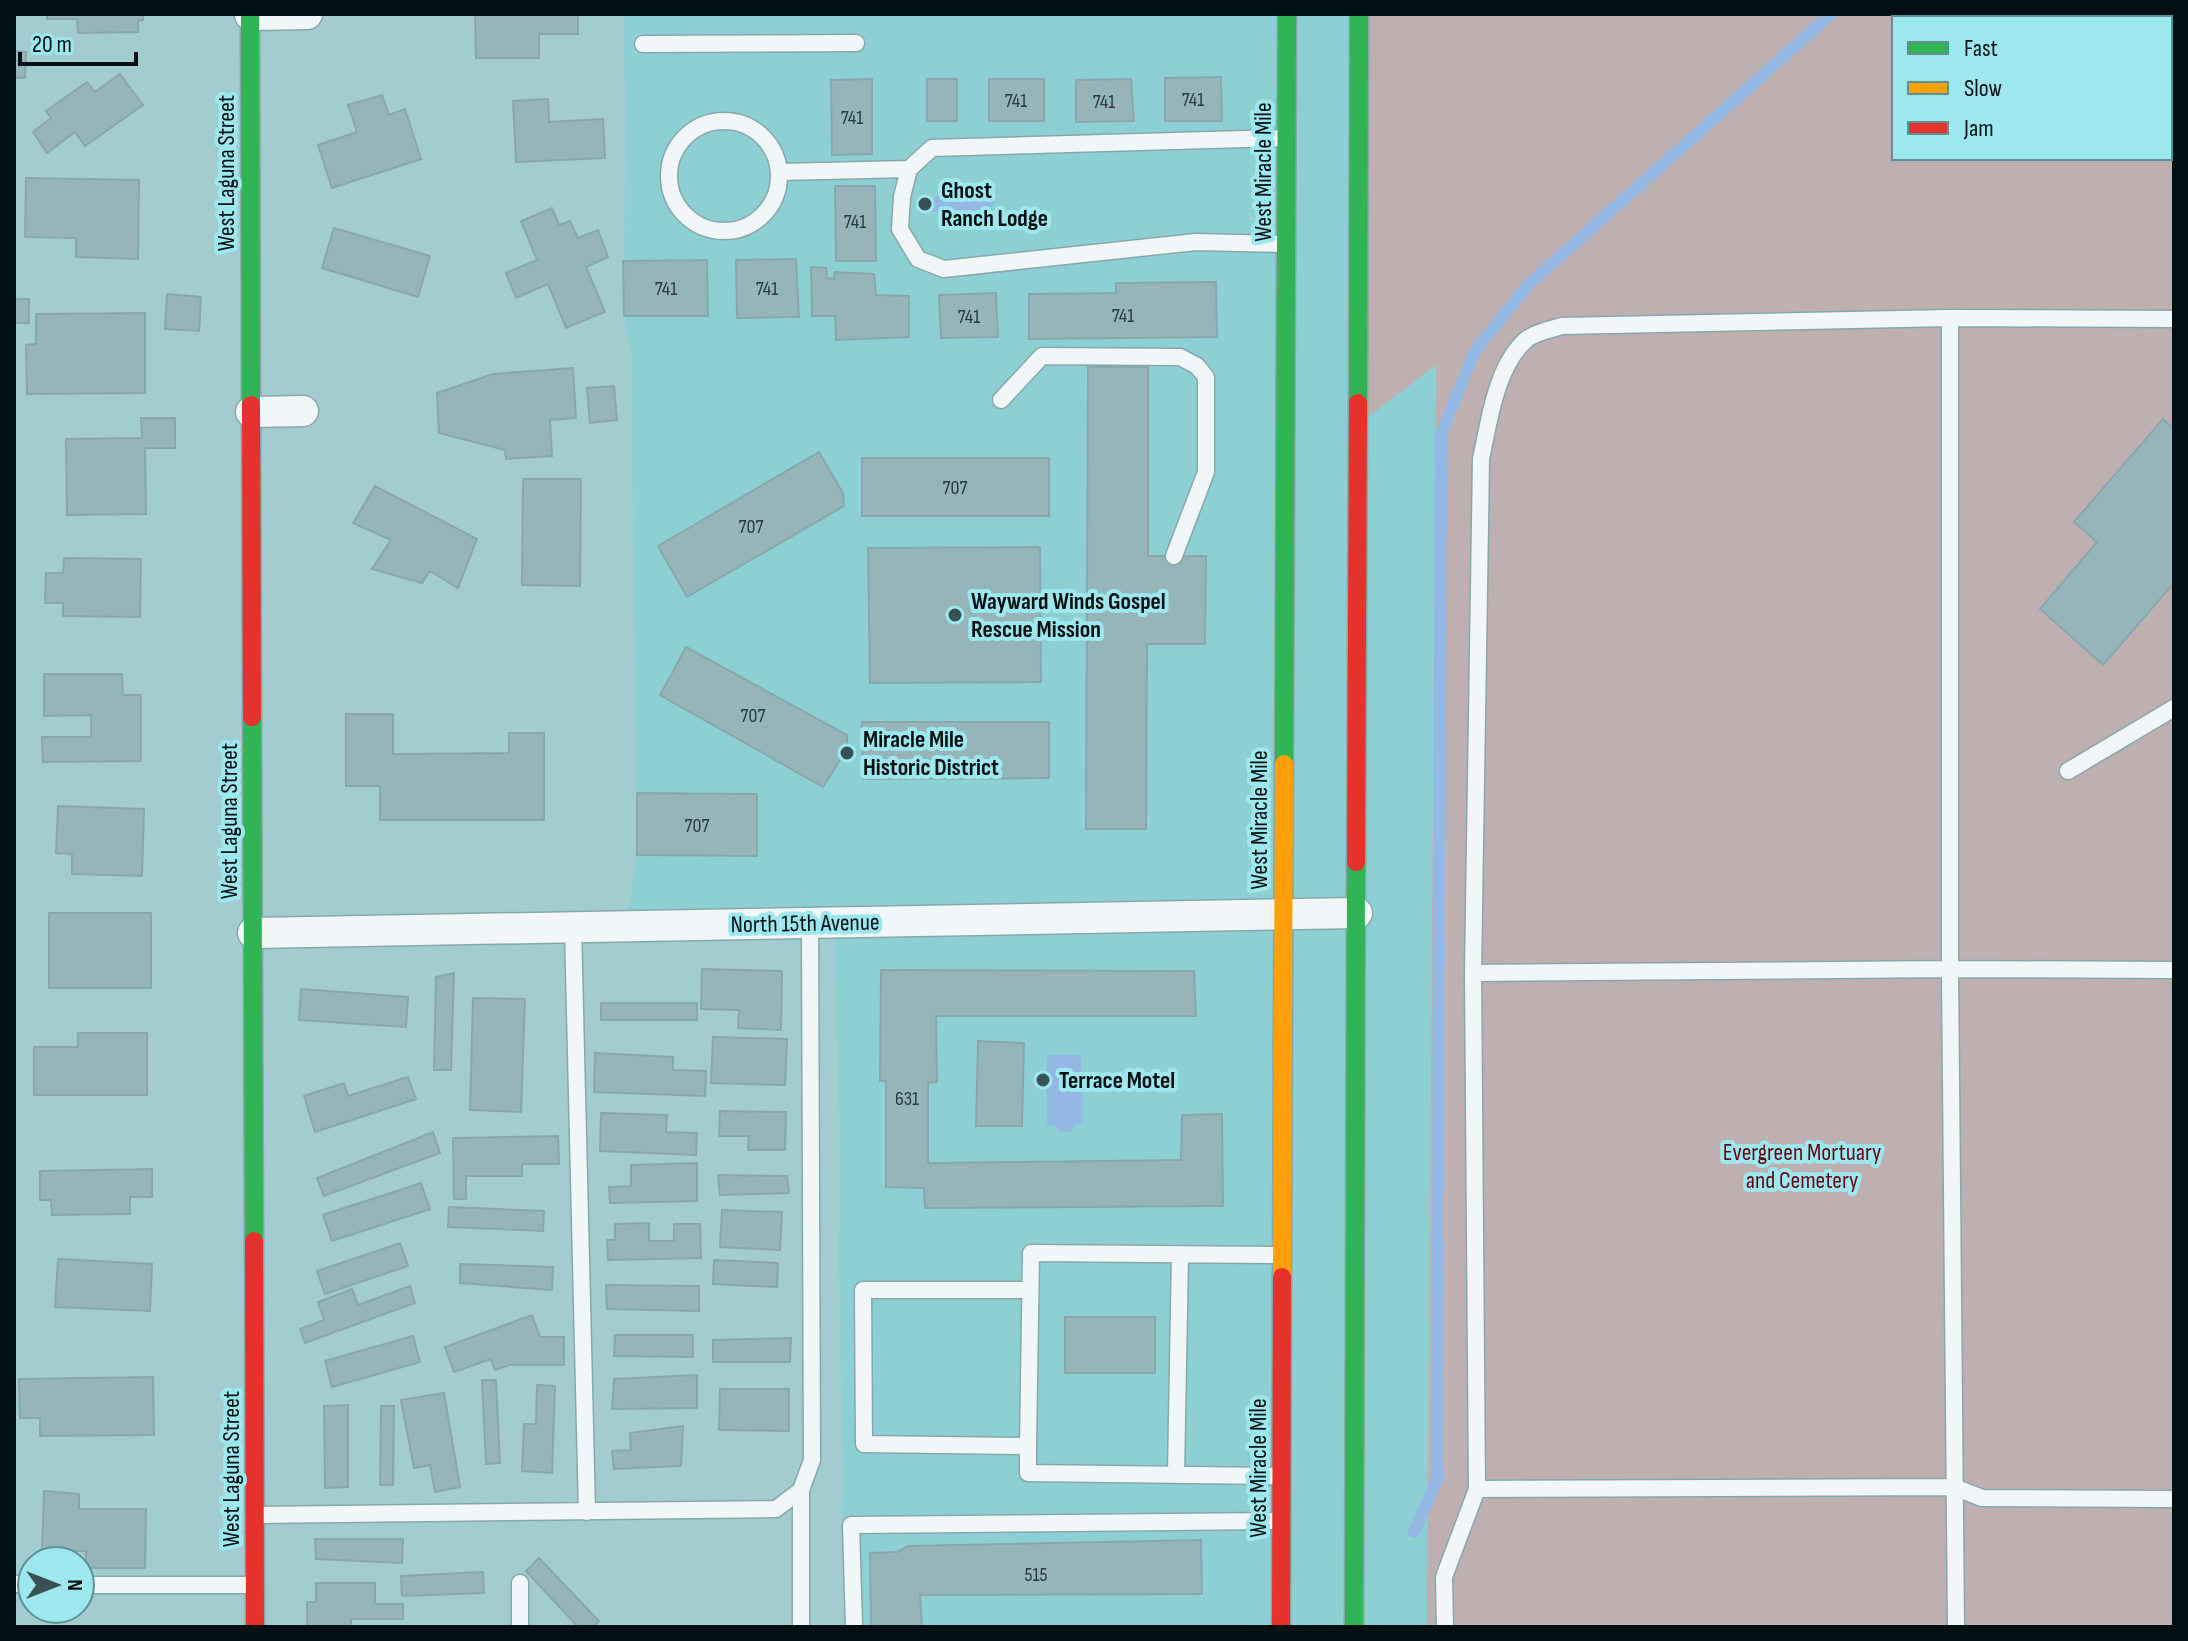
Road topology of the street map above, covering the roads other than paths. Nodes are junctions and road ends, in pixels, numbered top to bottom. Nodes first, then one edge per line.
1 (307, 14) edge
2 (1287, 14) edge
3 (1359, 14) edge
4 (250, 15) edge
5 (856, 43) dead end
6 (643, 44) dead end
7 (1286, 138) junction
8 (909, 169) junction
9 (780, 172) junction
10 (1286, 244) junction
11 (1950, 318) junction
12 (2174, 319) edge
13 (1001, 400) dead end
14 (303, 411) dead end
15 (251, 412) junction
16 (1174, 556) dead end
17 (2174, 708) edge
18 (2068, 771) dead end
19 (1357, 913) junction
20 (1283, 915) junction
21 (810, 923) junction
22 (573, 927) junction
23 (253, 933) junction
24 (1950, 969) junction
25 (2174, 970) edge
26 (1473, 973) junction
27 (1180, 1254) junction
28 (1283, 1255) junction
29 (1030, 1290) junction
30 (1028, 1446) junction
31 (1176, 1475) junction
32 (1282, 1476) junction
33 (1954, 1487) junction
34 (1477, 1489) junction
35 (801, 1490) junction
36 (2174, 1499) edge
37 (587, 1512) junction
38 (254, 1515) junction
39 (1282, 1521) junction
40 (520, 1583) dead end
41 (96, 1585) edge
42 (254, 1585) junction
43 (255, 1627) edge
44 (520, 1627) edge
45 (801, 1627) edge
46 (854, 1627) edge
47 (1281, 1627) edge
48 (1354, 1627) edge
49 (1445, 1627) edge
50 (1956, 1627) edge

1 - 4 street
2 - 7 main road, West Miracle Mile
3 - 19 main road
4 - 15 main road, West Laguna Street
5 - 6 lane
7 - 8 lane
7 - 10 main road, West Miracle Mile
8 - 9 lane
8 - 10 lane
9 - 9 lane
10 - 20 main road, West Miracle Mile
11 - 12 lane
11 - 24 lane
11 - 26 lane
13 - 16 lane
14 - 15 street
15 - 23 main road, West Laguna Street
17 - 18 lane
19 - 20 street, North 15th Avenue
19 - 48 main road
20 - 21 street, North 15th Avenue
20 - 28 main road, West Miracle Mile
21 - 22 street, North 15th Avenue
21 - 35 lane
22 - 23 street, North 15th Avenue
22 - 37 lane
23 - 38 main road, West Laguna Street
24 - 25 lane
24 - 26 lane
24 - 33 lane
26 - 34 lane
27 - 28 lane
27 - 29 lane
27 - 31 lane
28 - 32 main road, West Miracle Mile
29 - 30 lane
29 - 30 lane
30 - 31 lane
31 - 32 lane
32 - 39 main road, West Miracle Mile
33 - 34 lane
33 - 36 lane
33 - 50 lane
34 - 49 lane
35 - 37 lane
35 - 45 lane
37 - 38 lane
38 - 42 main road, West Laguna Street
39 - 46 lane
39 - 47 main road, West Miracle Mile
40 - 44 lane
41 - 42 lane
42 - 43 main road, West Laguna Street

